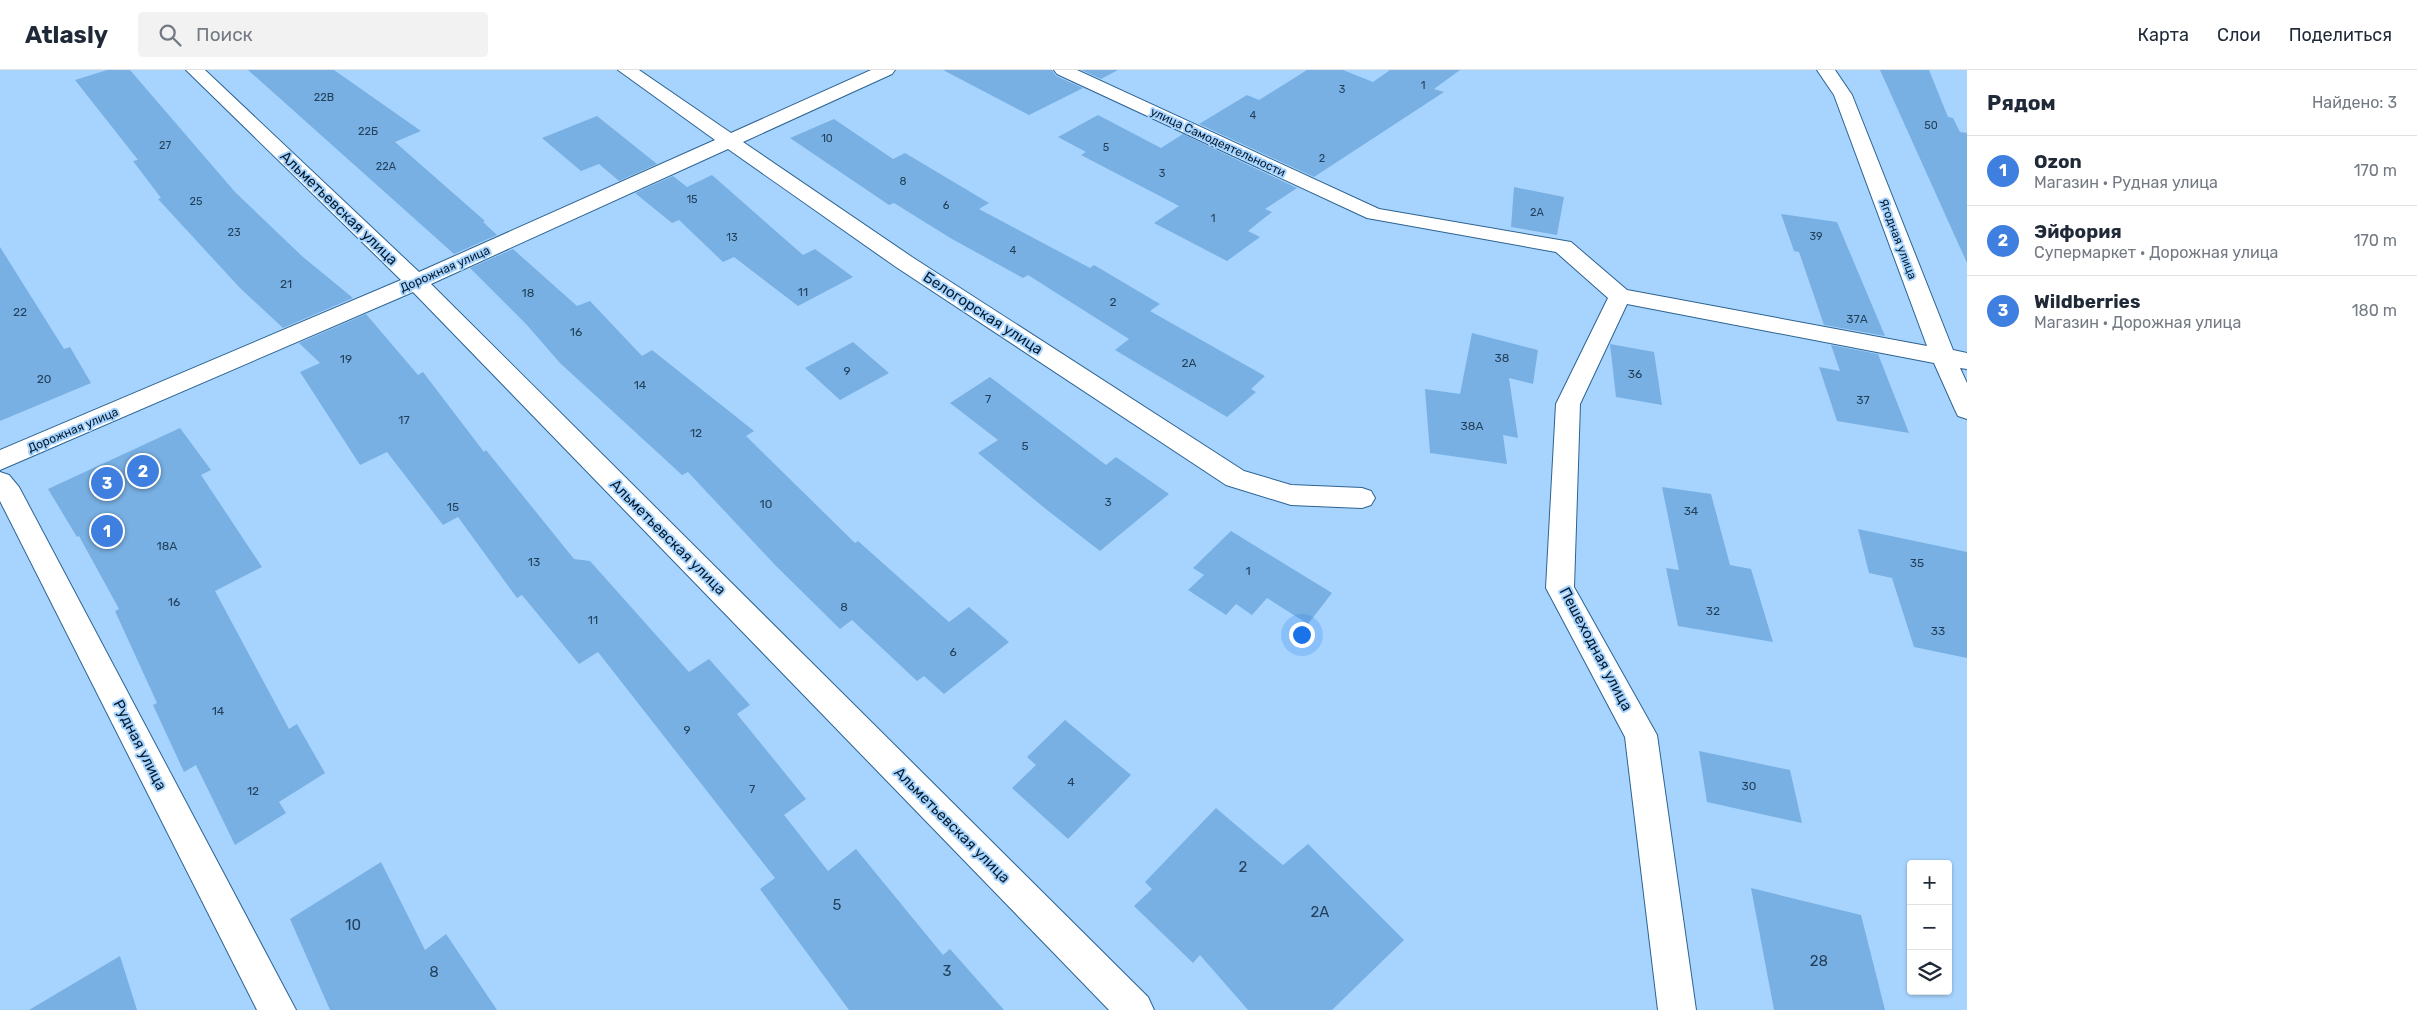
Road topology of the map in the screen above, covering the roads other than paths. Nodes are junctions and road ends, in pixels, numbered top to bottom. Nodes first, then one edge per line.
1 (195, 70) edge
2 (627, 70) edge
3 (886, 70) edge
4 (1063, 70) edge
5 (1826, 70) edge
6 (732, 141) junction
7 (416, 282) junction
8 (1620, 296) junction
9 (1943, 356) junction
10 (1967, 361) edge
11 (1967, 410) edge
12 (0, 461) edge
13 (0, 482) edge
14 (1362, 498) dead end
15 (277, 1010) edge
16 (1135, 1010) edge
17 (1677, 1010) edge

1 - 7 street, Альметьевская улица
2 - 6 street, Белогорская улица
3 - 6 street, Дорожная улица
4 - 8 street, улица Самодеятельности
5 - 9 street, Ягодная улица
6 - 7 street, Дорожная улица
6 - 14 street, Белогорская улица
7 - 12 street, Дорожная улица
7 - 16 street, Альметьевская улица
8 - 9 street
8 - 17 street, Пешеходная улица
9 - 10 street
9 - 11 street, Ягодная улица
13 - 15 street, Рудная улица

